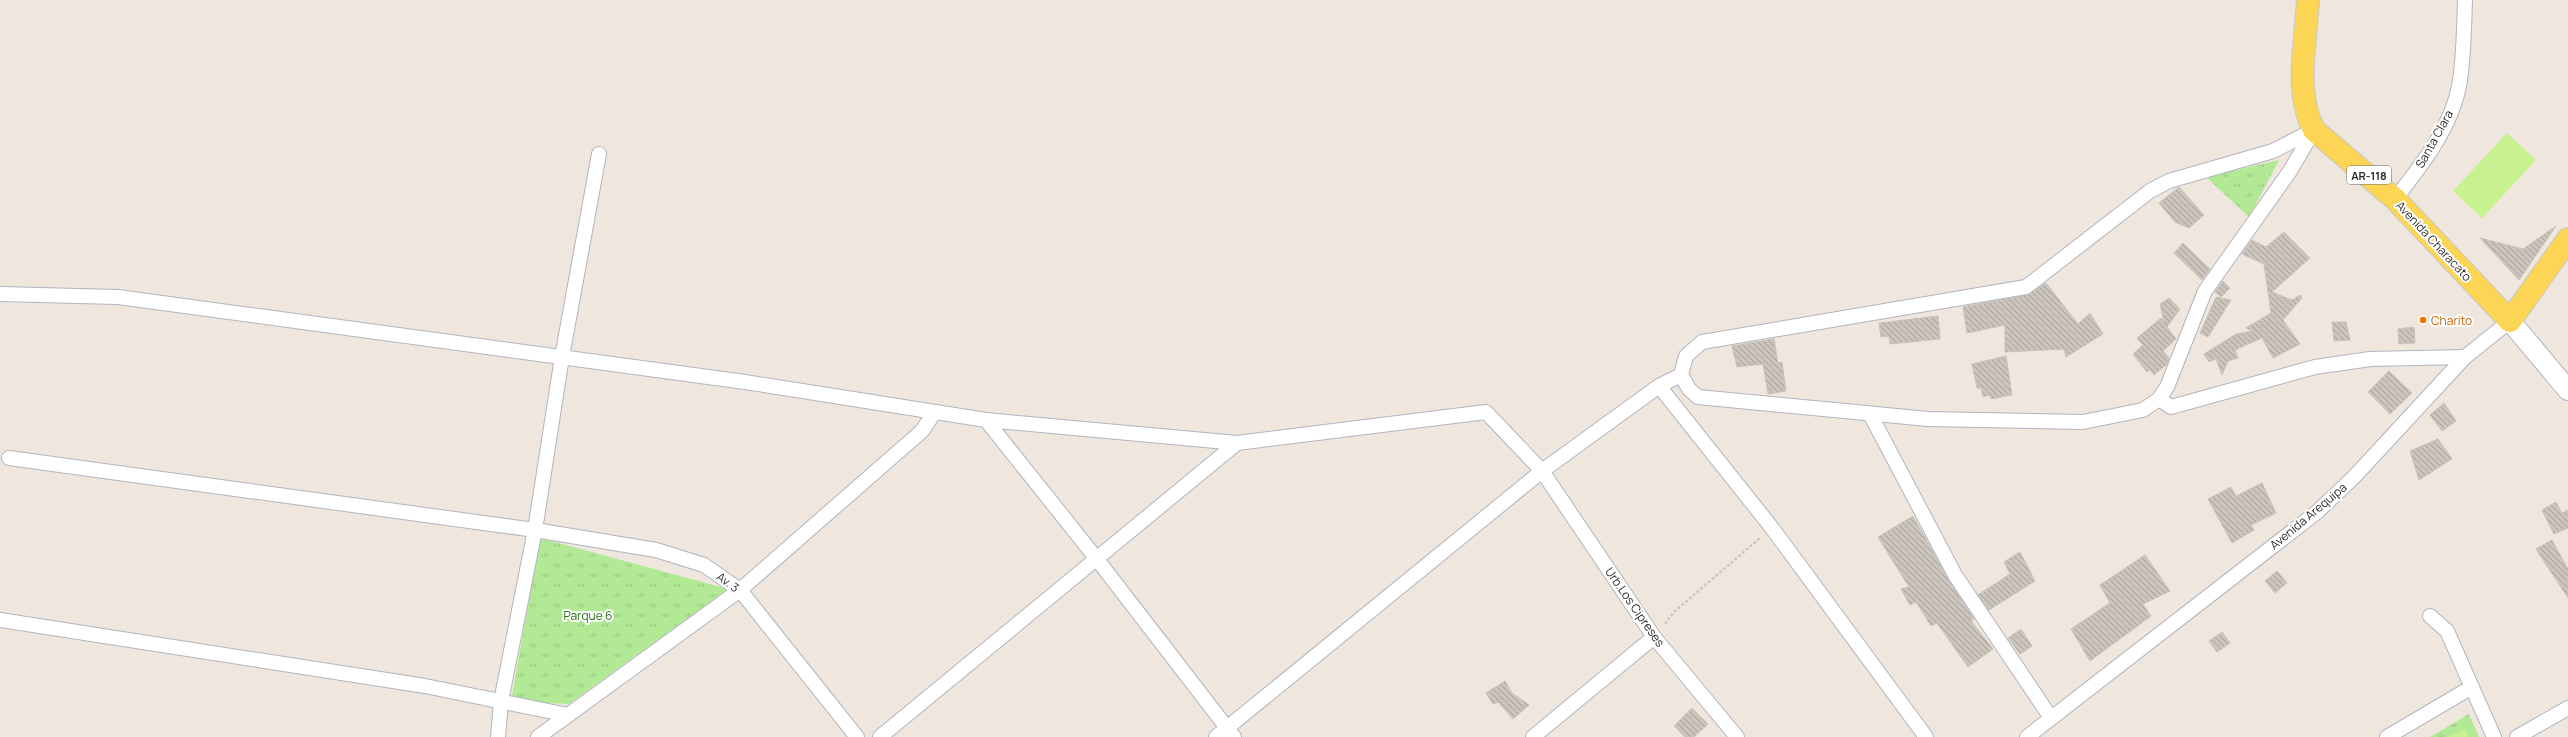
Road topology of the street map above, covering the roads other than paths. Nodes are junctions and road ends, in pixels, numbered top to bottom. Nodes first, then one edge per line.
1 (2308, 0) edge
2 (2465, 0) edge
3 (2314, 130) junction
4 (599, 154) dead end
5 (2395, 199) junction
6 (2568, 238) edge
7 (0, 294) edge
8 (2510, 321) junction
9 (562, 357) junction
10 (2465, 357) junction
11 (1681, 375) junction
12 (1658, 386) junction
13 (2568, 390) edge
14 (2159, 399) junction
15 (934, 413) junction
16 (1870, 414) junction
17 (986, 420) junction
18 (1237, 443) junction
19 (9, 458) dead end
20 (1542, 471) junction
21 (535, 530) junction
22 (1096, 558) junction
23 (740, 590) junction
24 (2430, 616) dead end
25 (0, 620) edge
26 (1654, 637) junction
27 (2472, 687) junction
28 (501, 701) junction
29 (2568, 708) edge
30 (568, 715) junction
31 (2051, 718) junction
32 (1225, 734) edge
33 (498, 737) edge
34 (538, 737) edge
35 (857, 737) edge
36 (880, 737) edge
37 (1533, 737) edge
38 (1737, 737) edge
39 (1926, 737) edge
40 (2027, 737) edge
41 (2387, 737) edge
42 (2494, 737) edge
43 (2517, 737) edge

1 - 3 main road, Avenida Characato / AR-118
2 - 5 street, Santa Clara
3 - 5 main road, Avenida Characato / AR-118
3 - 11 street
3 - 14 street
4 - 9 street
5 - 8 main road, Avenida Characato / AR-118
6 - 8 main road, Avenida Arequipa
7 - 9 street
8 - 10 street, Avenida Arequipa
8 - 13 main road, Avenida Characato / AR-118
9 - 15 street
9 - 21 street
10 - 14 street
10 - 31 street, Avenida Arequipa
11 - 12 street
11 - 16 street
12 - 20 street
12 - 39 street
14 - 16 street
15 - 17 street
15 - 23 street
16 - 31 street
17 - 18 street
17 - 22 street
18 - 20 street, Urb.Los Cipreses
18 - 22 street
19 - 21 street, Av. 3
20 - 26 street, Urb.Los Cipreses
20 - 32 street
21 - 23 street, Av. 3
21 - 28 street
22 - 32 street
22 - 36 street
23 - 30 street
23 - 35 street, Av. 3
24 - 27 street
25 - 28 street
26 - 37 street
26 - 38 street, Urb.Los Cipreses
27 - 41 street
27 - 42 street
28 - 30 street
28 - 33 street
29 - 43 street
30 - 34 street
31 - 40 street, Avenida Arequipa

